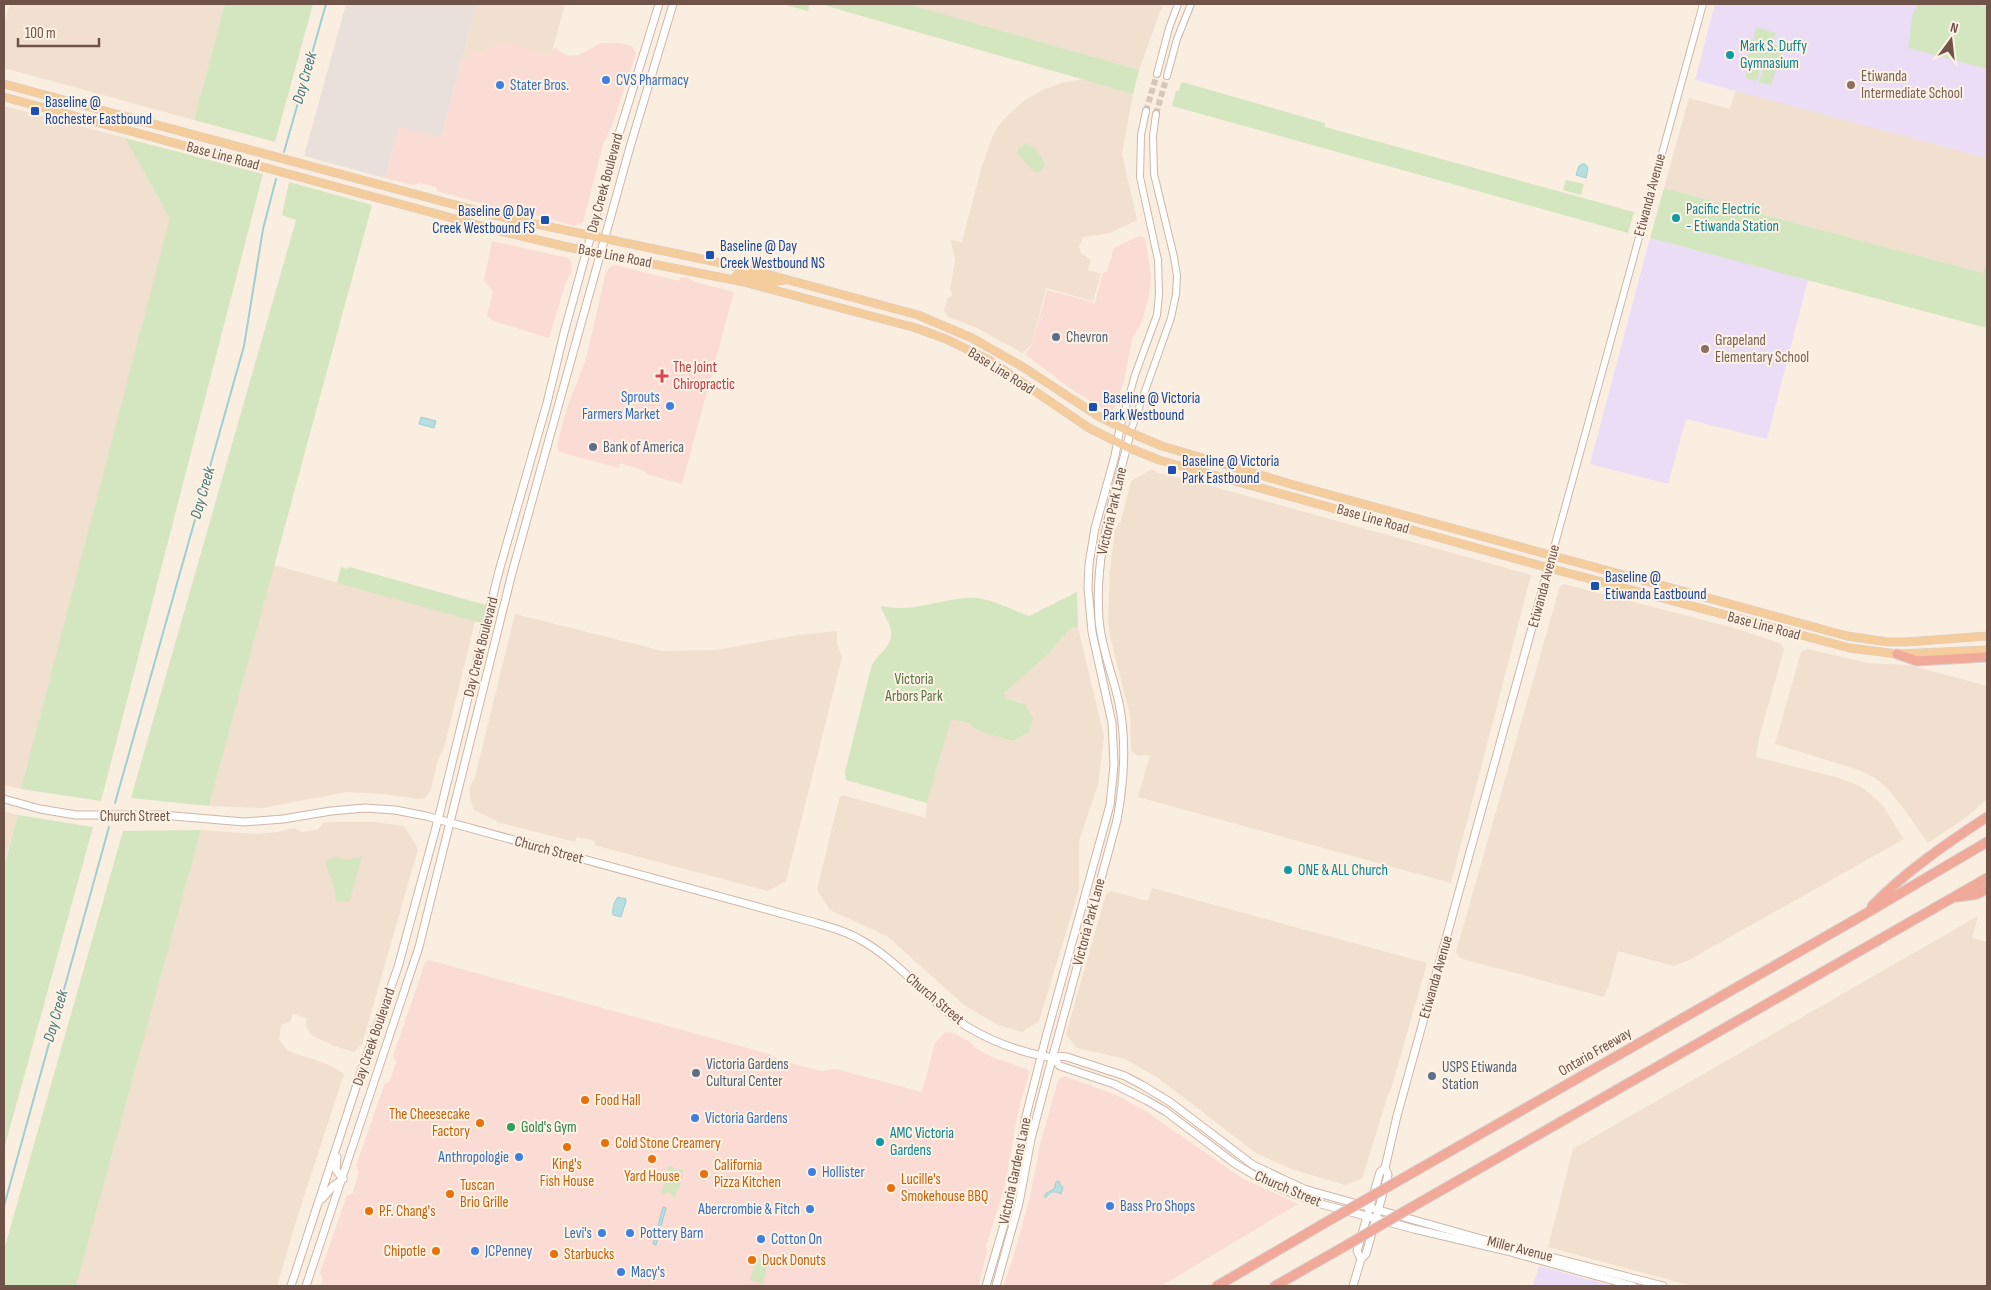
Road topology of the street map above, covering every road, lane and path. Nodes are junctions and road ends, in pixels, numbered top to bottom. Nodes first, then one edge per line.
1 (659, 4) edge
2 (673, 4) edge
3 (1178, 4) edge
4 (1191, 4) edge
5 (1703, 4) edge
6 (1157, 74) tunnel mouth
7 (1166, 76) tunnel mouth
8 (4, 84) edge
9 (4, 97) edge
10 (1146, 111) tunnel mouth
11 (1156, 114) tunnel mouth
12 (591, 237) junction
13 (605, 239) junction
14 (587, 251) junction
15 (601, 253) junction
16 (733, 279) junction
17 (789, 280) junction
18 (1120, 428) junction
19 (1130, 432) junction
20 (1118, 443) junction
21 (1126, 447) junction
22 (1552, 555) junction
23 (1548, 568) junction
24 (1987, 636) edge
25 (1987, 650) edge
26 (1897, 654) junction
27 (1987, 657) edge
28 (4, 799) edge
29 (1987, 817) edge
30 (438, 820) junction
31 (451, 824) junction
32 (1987, 842) edge
33 (1987, 878) edge
34 (1987, 889) edge
35 (1952, 898) junction
36 (1865, 914) junction
37 (1042, 1056) junction
38 (1052, 1058) junction
39 (337, 1146) junction
40 (1385, 1168) junction
41 (343, 1179) junction
42 (317, 1207) junction
43 (1369, 1207) junction
44 (1378, 1210) junction
45 (1367, 1216) junction
46 (1376, 1219) junction
47 (1361, 1259) junction
48 (291, 1286) edge
49 (306, 1286) edge
50 (986, 1286) edge
51 (996, 1286) edge
52 (1217, 1286) edge
53 (1275, 1286) edge
54 (1353, 1286) edge
55 (1633, 1286) edge
56 (1663, 1286) edge

1 - 12 main road, Day Creek Boulevard
2 - 13 main road, Day Creek Boulevard
3 - 6 street
4 - 7 street
5 - 22 street, Etiwanda Avenue
8 - 12 main road, Base Line Road
9 - 14 main road, Base Line Road
10 - 18 street, Victoria Park Lane
11 - 19 street, Victoria Park Lane
12 - 13 main road, Base Line Road
12 - 14 main road, Day Creek Boulevard
13 - 15 main road, Day Creek Boulevard
13 - 17 main road, Base Line Road
14 - 15 main road, Base Line Road
14 - 30 main road, Day Creek Boulevard
15 - 16 main road, Base Line Road
15 - 31 main road, Day Creek Boulevard
16 - 17 main road
16 - 20 main road, Base Line Road
17 - 18 main road, Base Line Road
18 - 19 main road, Base Line Road
18 - 20 main road, Victoria Park Lane
19 - 21 main road, Victoria Park Lane
19 - 22 main road, Base Line Road
20 - 21 main road, Base Line Road
20 - 37 main road, Victoria Park Lane
21 - 23 main road, Base Line Road
21 - 38 main road, Victoria Park Lane
22 - 23 main road, Etiwanda Avenue
22 - 24 main road, Base Line Road
23 - 26 main road, Base Line Road
23 - 40 main road, Etiwanda Avenue
25 - 26 main road, Base Line Road
26 - 27 highway
28 - 30 main road, Church Street
29 - 36 highway
30 - 31 main road, Church Street
30 - 39 main road, Day Creek Boulevard
31 - 37 main road, Church Street
31 - 41 main road, Day Creek Boulevard
32 - 36 highway, Ontario Freeway
33 - 35 highway
34 - 35 highway
35 - 53 highway, bridge
36 - 52 highway, Ontario Freeway, bridge
37 - 38 main road, Church Street
37 - 50 main road, Victoria Gardens Lane
38 - 43 main road, Church Street
38 - 45 main road, Church Street
38 - 51 main road, Victoria Gardens Lane
39 - 41 main road
39 - 42 main road, Day Creek Boulevard
40 - 43 main road, Etiwanda Avenue
40 - 44 main road, Etiwanda Avenue
41 - 42 main road
41 - 49 main road, Day Creek Boulevard
42 - 48 main road, Day Creek Boulevard
43 - 44 main road, Church Street
43 - 45 main road, Etiwanda Avenue
44 - 46 main road, Etiwanda Avenue
44 - 56 main road, Miller Avenue
45 - 46 main road, Church Street
45 - 47 main road, Etiwanda Avenue
46 - 47 main road, Etiwanda Avenue
46 - 55 main road, Miller Avenue
47 - 54 main road, Etiwanda Avenue

